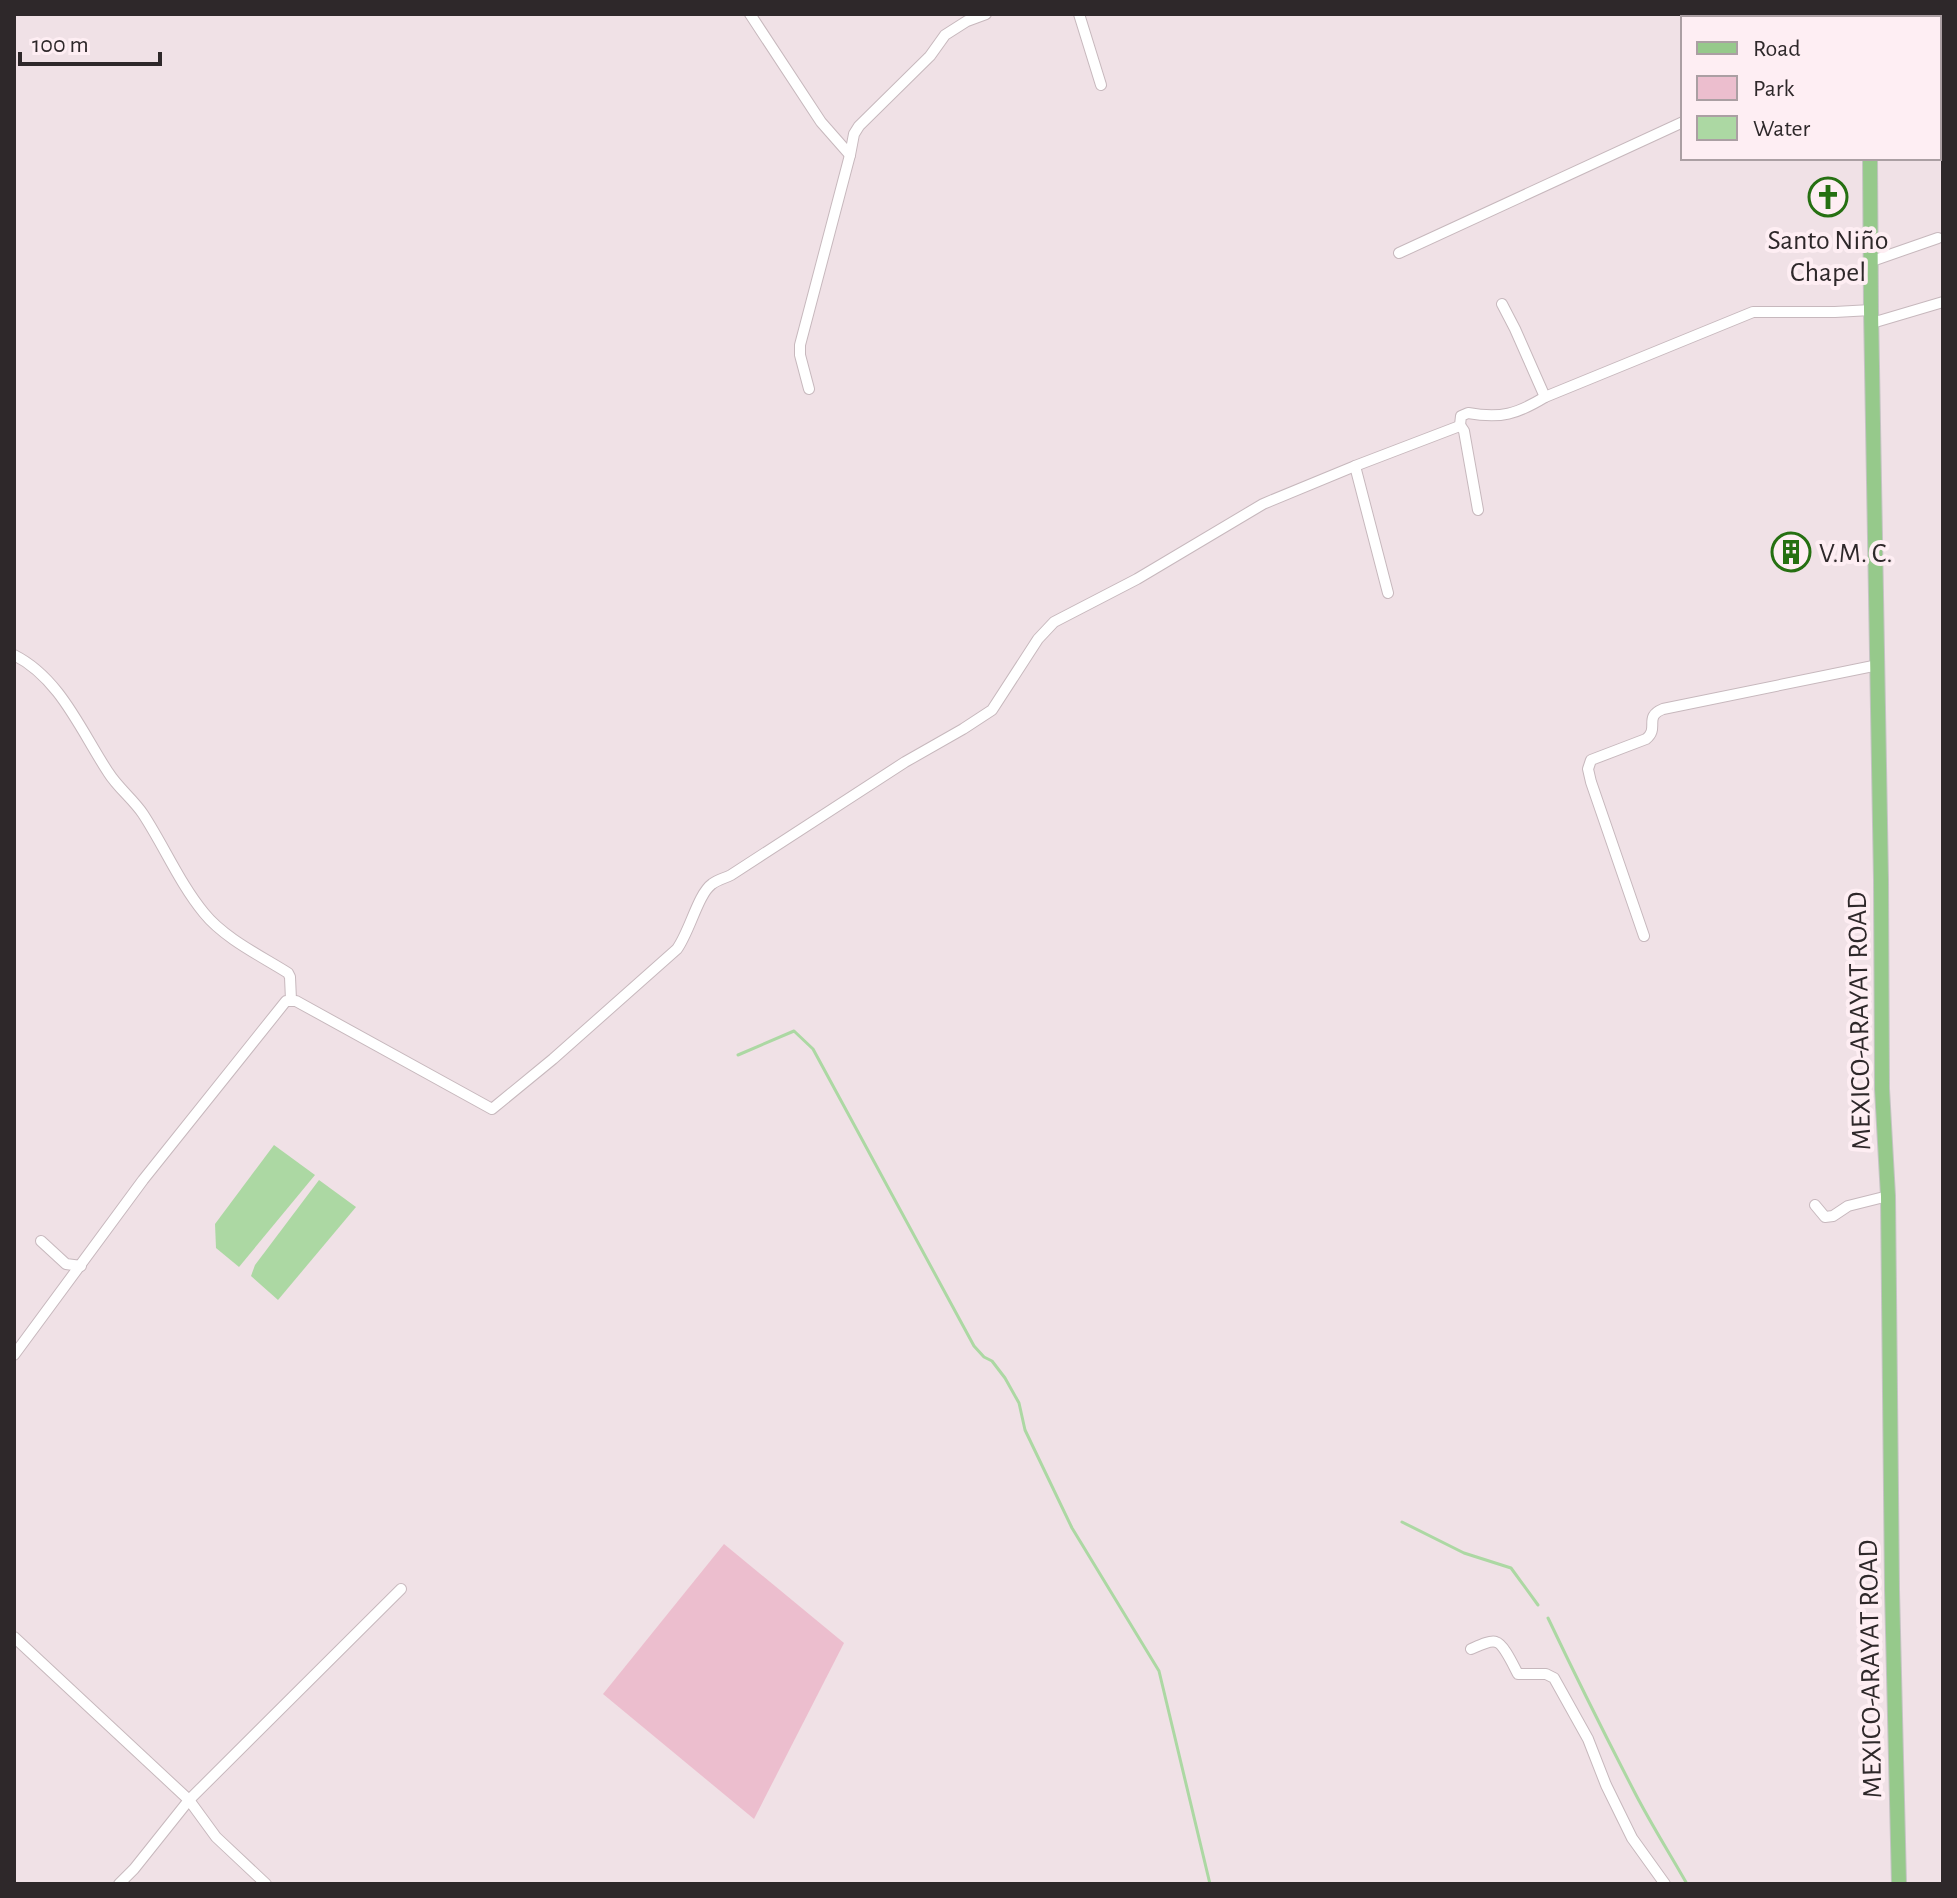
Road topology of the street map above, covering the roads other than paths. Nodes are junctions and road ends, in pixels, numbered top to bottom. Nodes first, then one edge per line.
1 (750, 14) edge
2 (986, 14) edge
3 (1079, 14) edge
4 (1101, 85) dead end
5 (1681, 123) edge
6 (850, 155) junction
7 (1870, 160) edge
8 (1938, 238) dead end
9 (1399, 253) dead end
10 (1872, 261) junction
11 (1943, 302) edge
12 (1502, 304) dead end
13 (1871, 317) junction
14 (809, 389) dead end
15 (1545, 397) junction
16 (1460, 425) junction
17 (1355, 466) junction
18 (1478, 510) dead end
19 (1388, 593) dead end
20 (14, 655) edge
21 (1878, 665) junction
22 (1644, 936) dead end
23 (291, 1000) junction
24 (1888, 1196) junction
25 (1815, 1205) dead end
26 (41, 1241) dead end
27 (81, 1266) junction
28 (14, 1355) edge
29 (401, 1589) dead end
30 (14, 1637) edge
31 (1471, 1649) dead end
32 (189, 1800) junction
33 (119, 1884) edge
34 (266, 1884) edge
35 (1665, 1884) edge
36 (1899, 1884) edge

1 - 6 street
2 - 6 street
3 - 4 street
5 - 9 street
6 - 14 street
7 - 10 main road, MEXICO-ARAYAT ROAD
8 - 10 street
10 - 13 main road, MEXICO-ARAYAT ROAD
11 - 13 street
12 - 15 street
13 - 15 street
13 - 21 main road, MEXICO-ARAYAT ROAD
15 - 16 street
16 - 17 street
16 - 18 street
17 - 19 street
17 - 23 street
20 - 23 street
21 - 22 street
21 - 24 main road, MEXICO-ARAYAT ROAD
23 - 27 street
24 - 25 street
24 - 36 main road, MEXICO-ARAYAT ROAD
26 - 27 street
27 - 28 street
29 - 32 street
30 - 32 street
31 - 35 street
32 - 33 street
32 - 34 street

